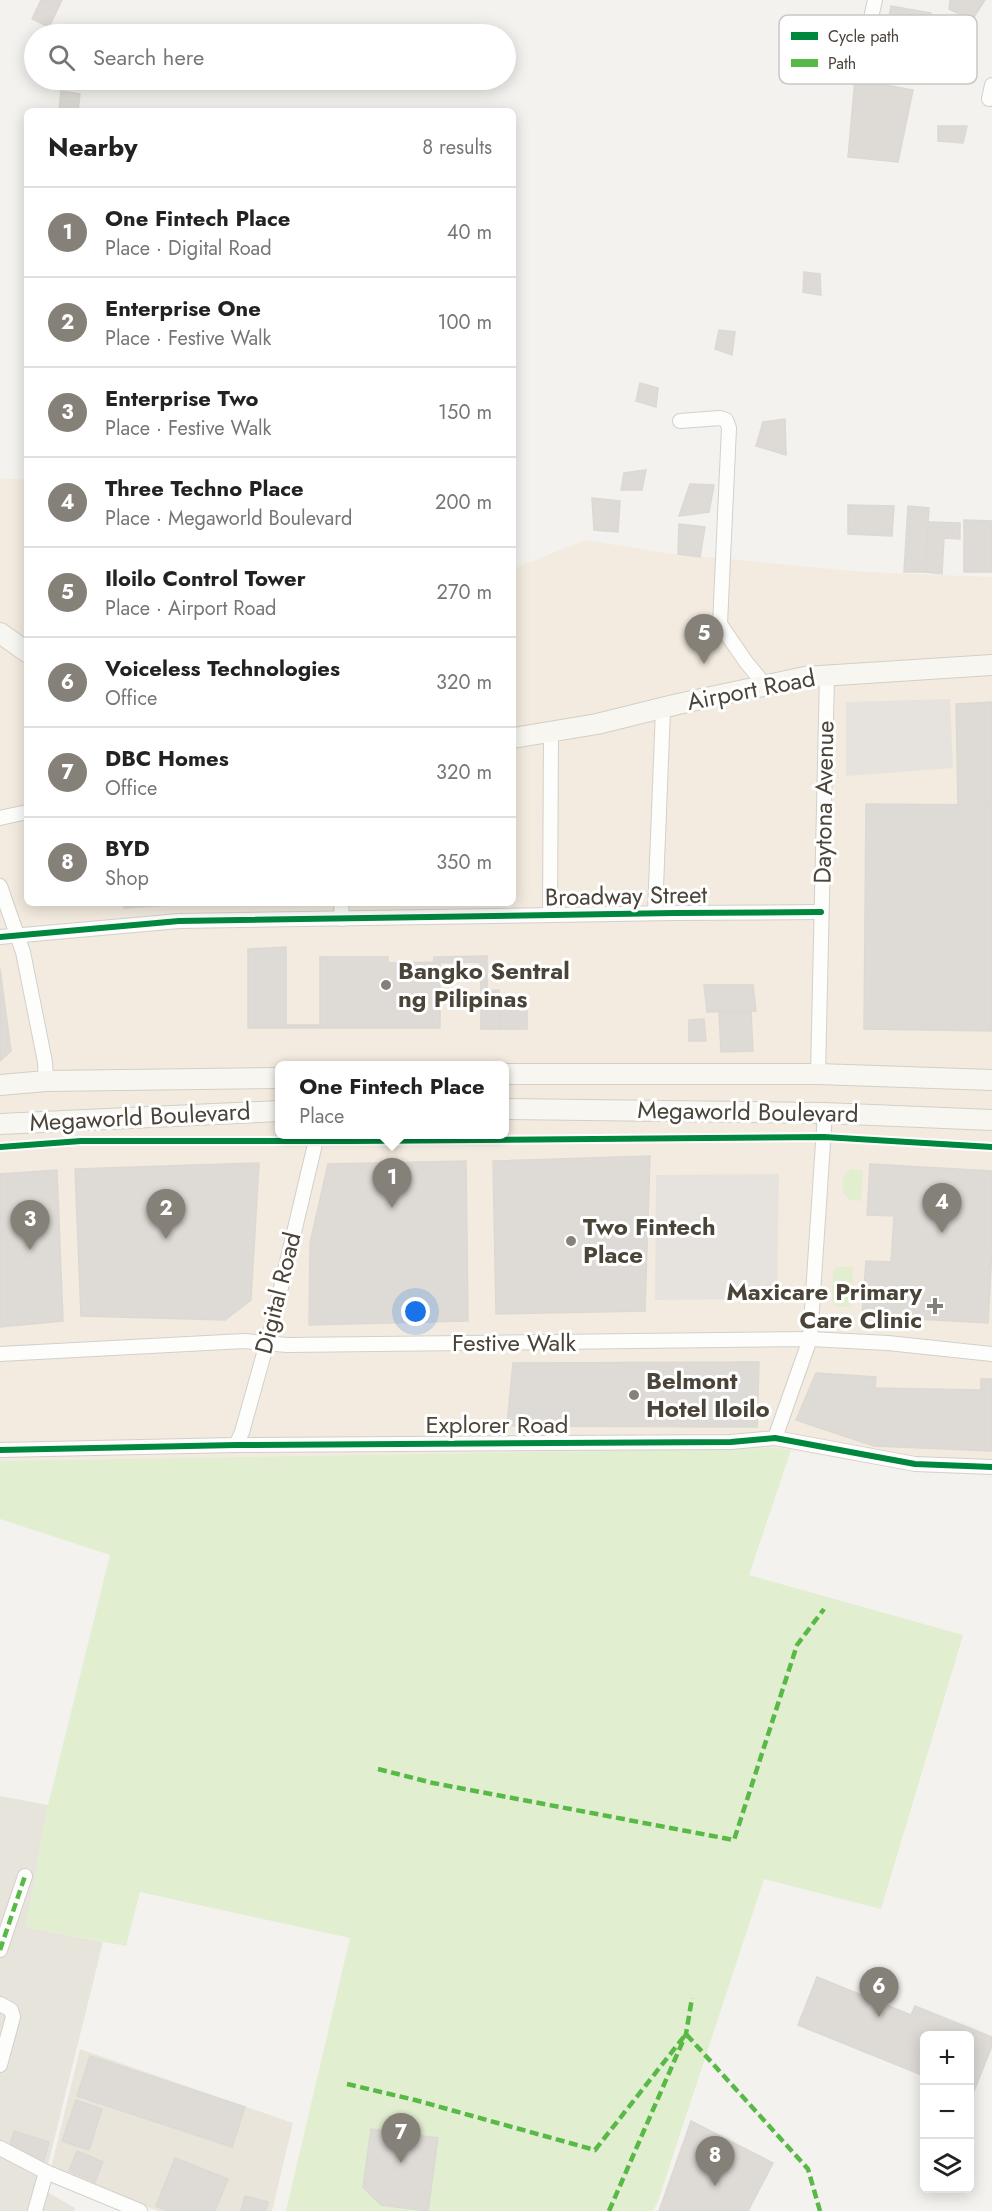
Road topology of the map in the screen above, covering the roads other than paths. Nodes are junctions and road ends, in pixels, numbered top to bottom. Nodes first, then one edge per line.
1 (875, 0) edge
2 (872, 15) edge
3 (992, 85) edge
4 (989, 99) dead end
5 (680, 421) dead end
6 (0, 633) edge
7 (24, 650) edge
8 (992, 665) edge
9 (827, 675) junction
10 (765, 685) junction
11 (663, 708) junction
12 (551, 733) junction
13 (516, 738) edge
14 (24, 813) edge
15 (0, 818) edge
16 (0, 886) edge
17 (341, 906) edge
18 (449, 910) edge
19 (821, 912) junction
20 (655, 913) junction
21 (550, 915) junction
22 (342, 919) junction
23 (18, 935) junction
24 (0, 937) edge
25 (509, 1074) edge
26 (818, 1074) junction
27 (275, 1078) edge
28 (992, 1080) edge
29 (46, 1081) junction
30 (0, 1084) edge
31 (509, 1109) edge
32 (275, 1111) edge
33 (825, 1113) junction
34 (992, 1120) edge
35 (0, 1124) edge
36 (316, 1140) dead end
37 (810, 1339) junction
38 (267, 1343) junction
39 (0, 1354) edge
40 (992, 1354) edge
41 (775, 1438) junction
42 (236, 1445) junction
43 (0, 1450) edge
44 (992, 1467) edge
45 (25, 1876) dead end
46 (0, 1950) edge
47 (0, 2004) edge
48 (0, 2065) edge
49 (0, 2148) edge
50 (46, 2172) junction
51 (35, 2211) edge
52 (140, 2211) edge

1 - 2 street
3 - 4 street
5 - 10 street
6 - 7 main road
8 - 9 main road, Airport Road
9 - 10 main road, Airport Road
9 - 19 street, Daytona Avenue
10 - 11 main road, Airport Road
11 - 12 main road, Airport Road
11 - 20 street
12 - 13 main road, Airport Road
12 - 21 street
14 - 15 street
16 - 23 street
17 - 22 street
18 - 21 street, Broadway Street
18 - 22 street, Broadway Street
19 - 20 street, Broadway Street
19 - 26 street, Daytona Avenue
20 - 21 street, Broadway Street
22 - 23 street, Broadway Street
23 - 24 street, Broadway Street
23 - 29 street
25 - 26 main road, Megaworld Boulevard
26 - 28 main road, Megaworld Boulevard
27 - 29 main road, Megaworld Boulevard
29 - 30 main road, Megaworld Boulevard
31 - 33 main road, Megaworld Boulevard
32 - 35 main road, Megaworld Boulevard
33 - 34 main road, Megaworld Boulevard
33 - 37 street
36 - 38 street, Digital Road
37 - 38 street, Festive Walk
37 - 40 street, Festive Walk
37 - 41 street
38 - 39 street, Festive Walk
38 - 42 street, Digital Road
41 - 42 street, Explorer Road
41 - 44 street, Explorer Road
42 - 43 street, Explorer Road
45 - 46 street
47 - 48 street
49 - 50 street
50 - 51 street
50 - 52 street

